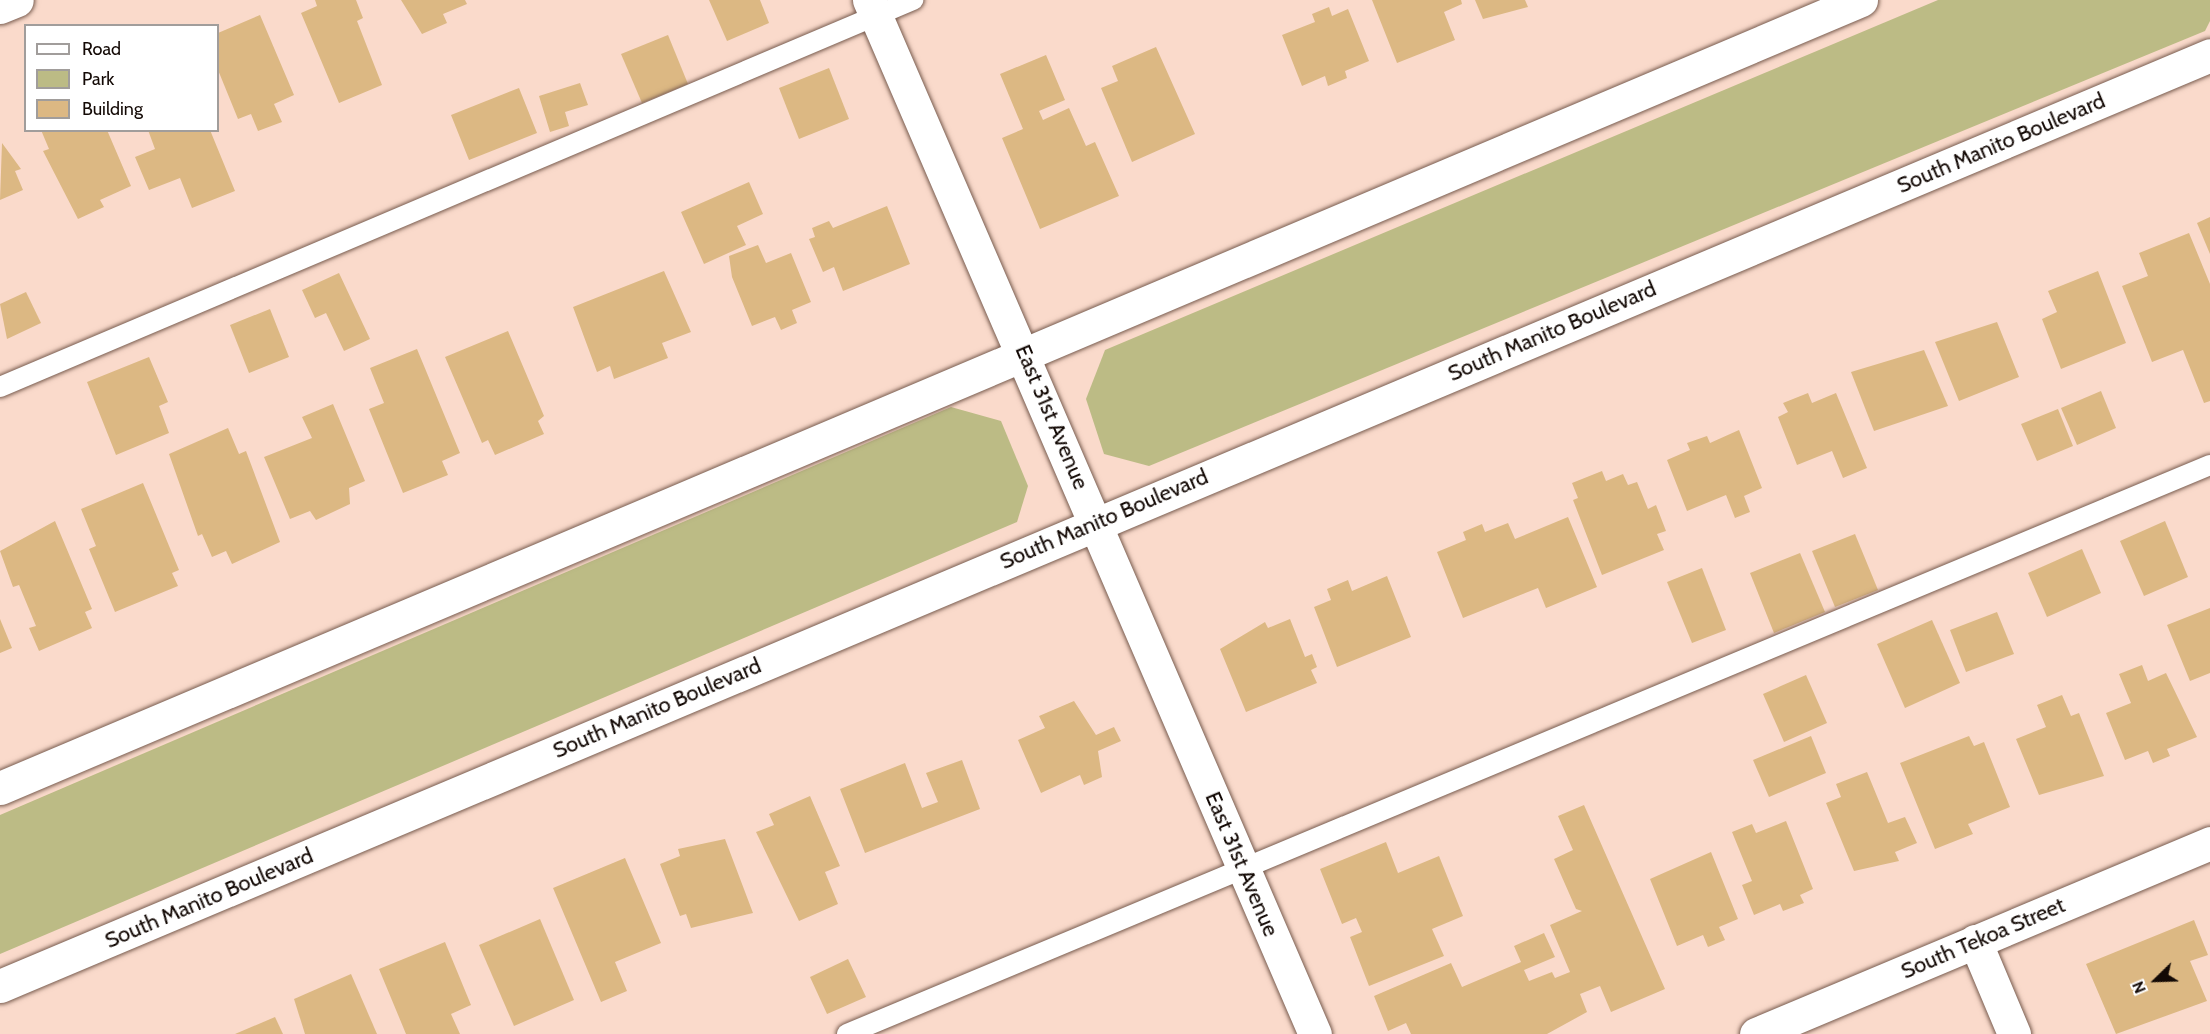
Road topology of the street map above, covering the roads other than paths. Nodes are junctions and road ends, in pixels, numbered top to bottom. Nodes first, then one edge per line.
1 (17, 0) edge
2 (913, 0) edge
3 (1861, 0) edge
4 (0, 7) edge
5 (872, 8) edge
6 (2210, 55) edge
7 (1024, 351) junction
8 (0, 387) edge
9 (2210, 465) edge
10 (1097, 522) junction
11 (0, 788) edge
12 (2210, 843) edge
13 (1244, 869) junction
14 (1975, 941) junction
15 (0, 986) edge
16 (847, 1034) edge
17 (1315, 1034) edge
18 (1756, 1034) edge
19 (2014, 1034) edge

1 - 4 street
2 - 5 lane
3 - 7 street
5 - 7 street, East 31st Avenue
5 - 8 lane
6 - 10 street, South Manito Boulevard
7 - 10 street, East 31st Avenue
7 - 11 street
9 - 13 lane
10 - 13 street, East 31st Avenue
10 - 15 street, South Manito Boulevard
12 - 14 street, South Tekoa Street
13 - 16 lane
13 - 17 street, East 31st Avenue
14 - 18 street, South Tekoa Street
14 - 19 street

